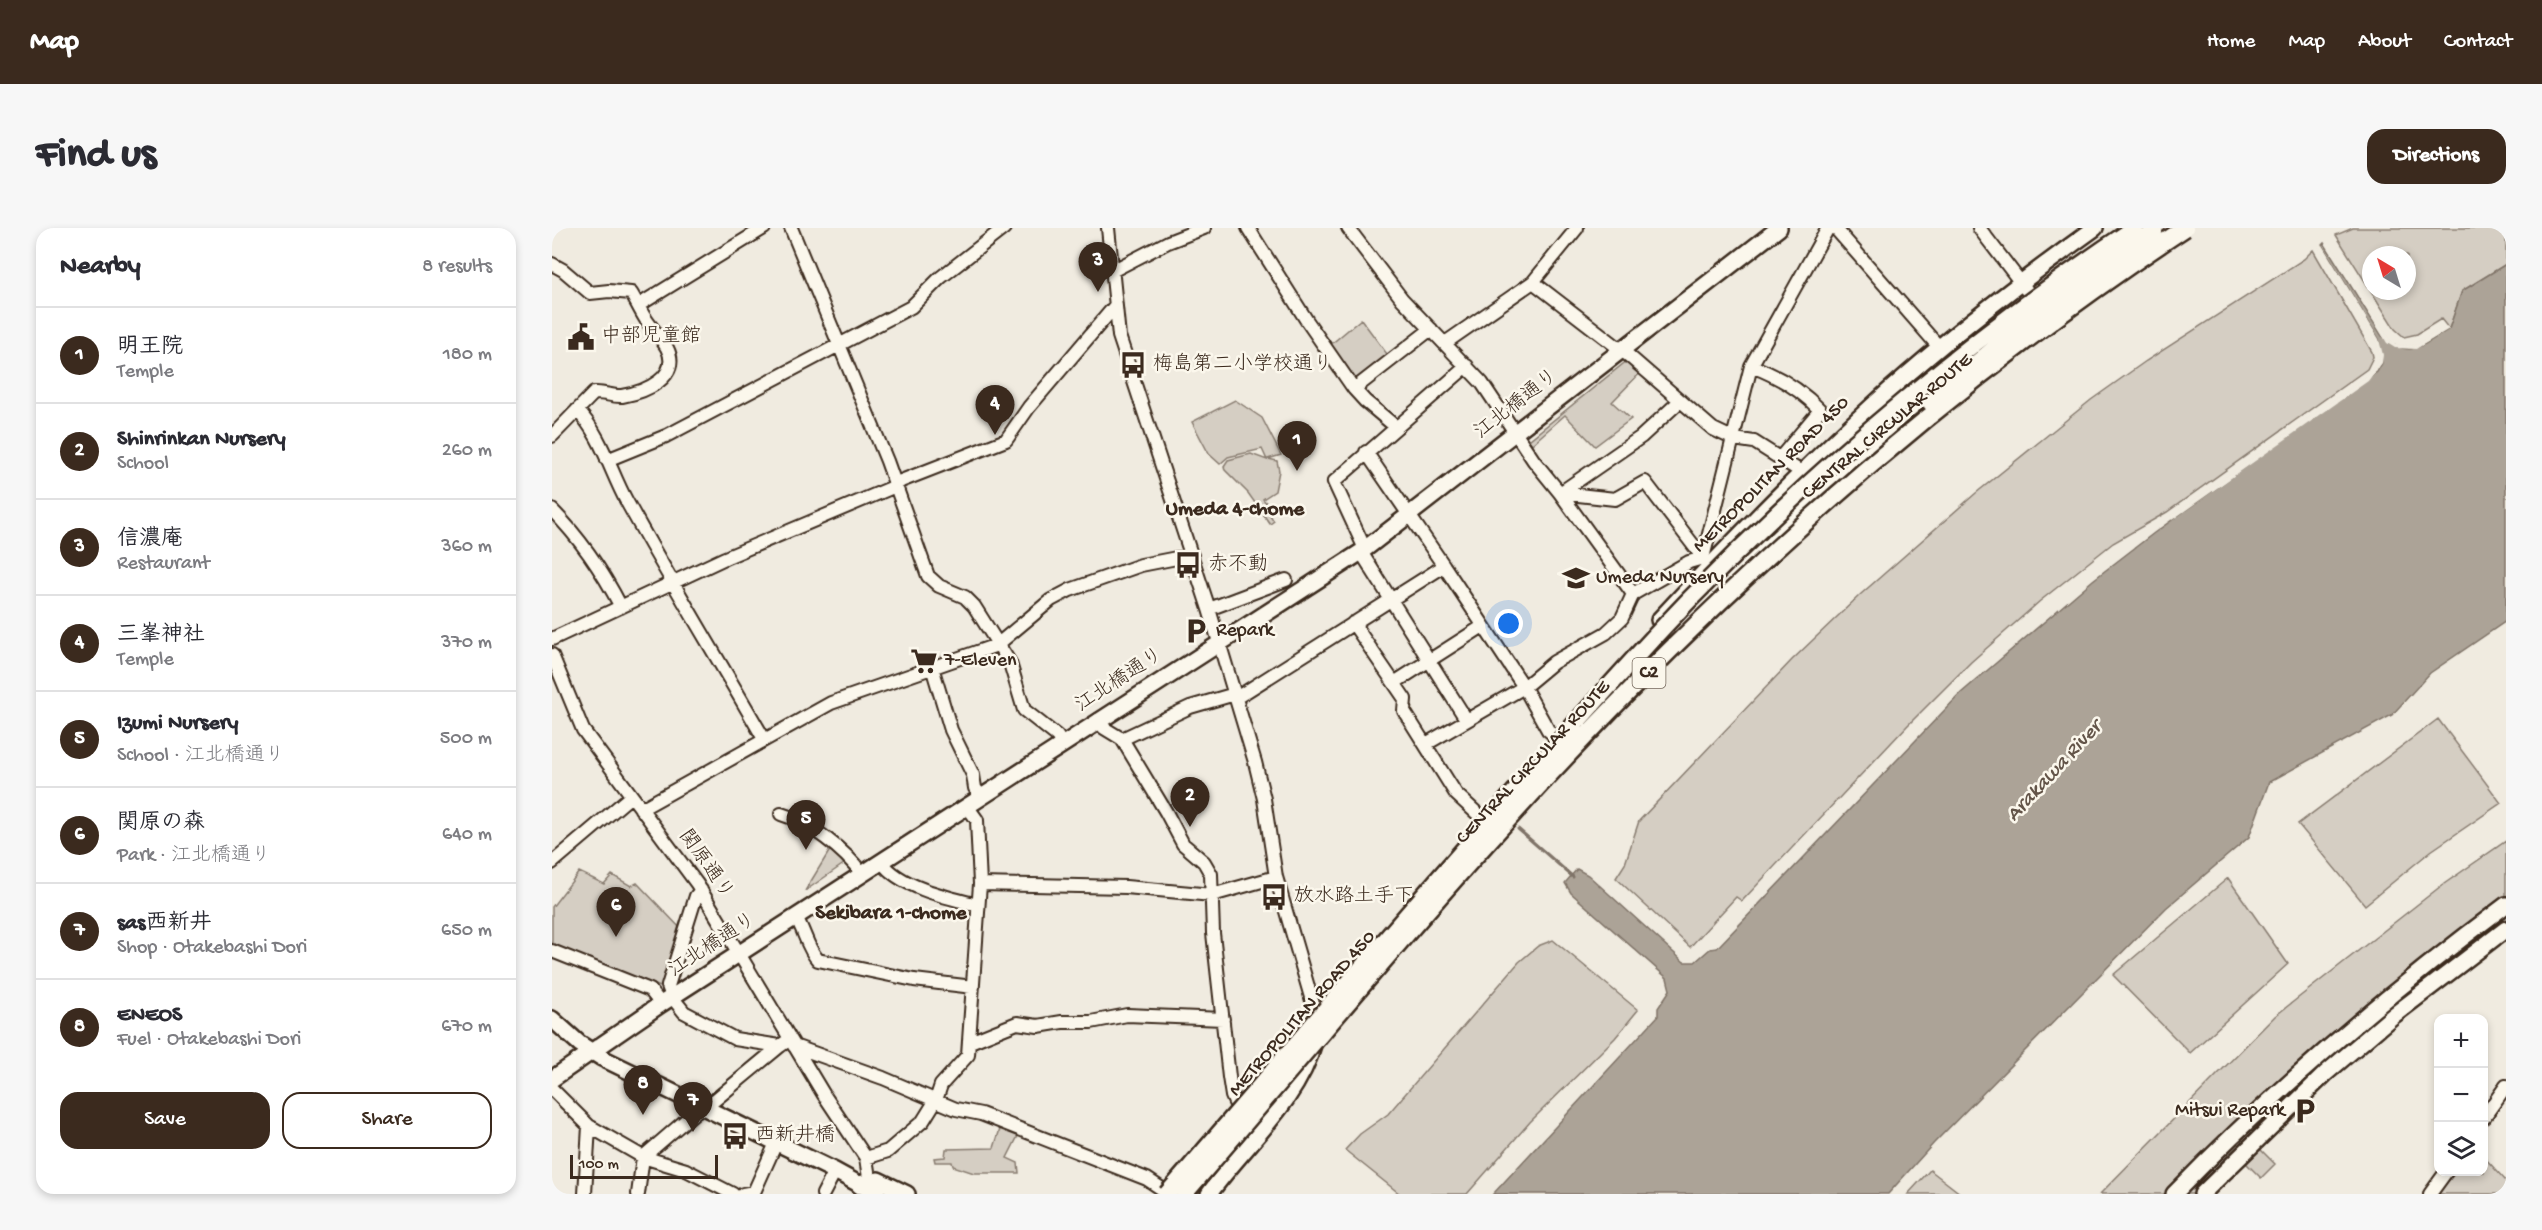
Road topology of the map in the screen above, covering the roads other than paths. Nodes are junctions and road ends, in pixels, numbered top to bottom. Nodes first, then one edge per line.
1 (764, 228) edge
2 (791, 228) edge
3 (1004, 228) edge
4 (1108, 228) edge
5 (1204, 228) edge
6 (1248, 228) edge
7 (1348, 228) edge
8 (1577, 228) edge
9 (1779, 228) edge
10 (1828, 228) edge
11 (1835, 228) edge
12 (1979, 228) edge
13 (2095, 228) edge
14 (2118, 228) edge
15 (2135, 228) edge
16 (2171, 228) edge
17 (2185, 228) edge
18 (2151, 230) edge
19 (748, 231) edge
20 (552, 264) edge
21 (1112, 271) junction
22 (1533, 282) junction
23 (2021, 282) junction
24 (639, 305) junction
25 (2038, 305) junction
26 (1114, 306) junction
27 (1431, 329) junction
28 (1445, 343) junction
29 (840, 346) junction
30 (1939, 347) junction
31 (1621, 350) junction
32 (1467, 366) junction
33 (1752, 366) junction
34 (1354, 389) junction
35 (1680, 401) junction
36 (577, 410) junction
37 (1396, 427) junction
38 (1516, 433) junction
39 (552, 436) edge
40 (1734, 439) junction
41 (1366, 452) junction
42 (1780, 458) junction
43 (1839, 459) junction
44 (608, 460) junction
45 (1803, 473) junction
46 (896, 485) junction
47 (1560, 493) junction
48 (552, 510) edge
49 (1410, 515) junction
50 (1363, 550) junction
51 (1192, 555) junction
52 (1706, 562) junction
53 (1444, 566) junction
54 (1286, 580) dead end
55 (1725, 580) junction
56 (673, 584) junction
57 (1633, 594) junction
58 (1390, 600) junction
59 (621, 607) junction
60 (1209, 609) junction
61 (1710, 613) junction
62 (1353, 623) junction
63 (1483, 626) junction
64 (552, 639) edge
65 (1220, 643) junction
66 (997, 645) junction
67 (552, 655) edge
68 (1430, 661) junction
69 (932, 667) junction
70 (1394, 682) junction
71 (1524, 687) junction
72 (1235, 696) junction
73 (1466, 719) junction
74 (1098, 720) junction
75 (1555, 736) junction
76 (764, 739) junction
77 (1122, 740) junction
78 (1062, 744) junction
79 (1426, 744) junction
80 (631, 796) junction
81 (981, 796) junction
82 (967, 806) junction
83 (641, 810) junction
84 (781, 814) dead end
85 (1482, 818) junction
86 (882, 862) junction
87 (552, 863) edge
88 (862, 874) junction
89 (1276, 877) junction
90 (980, 884) junction
91 (701, 890) junction
92 (1212, 895) junction
93 (978, 905) junction
94 (2506, 905) edge
95 (796, 917) junction
96 (2506, 929) edge
97 (552, 951) edge
98 (739, 954) junction
99 (973, 987) junction
100 (667, 1000) junction
101 (1315, 1011) junction
102 (552, 1019) edge
103 (1223, 1019) junction
104 (1315, 1030) junction
105 (970, 1042) junction
106 (788, 1044) junction
107 (590, 1051) junction
108 (552, 1079) edge
109 (2506, 1086) edge
110 (552, 1089) edge
111 (936, 1100) junction
112 (1236, 1105) junction
113 (702, 1108) junction
114 (2488, 1111) edge
115 (589, 1126) junction
116 (776, 1143) junction
117 (643, 1157) junction
118 (866, 1158) junction
119 (835, 1171) junction
120 (2443, 1176) edge
121 (868, 1189) edge
122 (1166, 1193) edge
123 (585, 1194) edge
124 (638, 1194) edge
125 (734, 1194) edge
126 (743, 1194) edge
127 (823, 1194) edge
128 (907, 1194) edge
129 (1184, 1194) edge
130 (1209, 1194) edge
131 (2174, 1194) edge
132 (2202, 1194) edge
133 (2430, 1194) edge

1 - 19 street
2 - 29 street
3 - 29 street
4 - 21 street
5 - 21 street
6 - 34 street
7 - 27 street
8 - 22 street
9 - 31 main road, 江北橋通り
10 - 33 street
11 - 30 street
12 - 23 street
13 - 23 main road, METROPOLITAN ROAD 450
14 - 43 highway, bridge
15 - 43 highway, CENTRAL CIRCULAR ROUTE / C2, bridge
16 - 25 main road
17 - 61 highway, CENTRAL CIRCULAR ROUTE / C2, bridge
18 - 25 main road, METROPOLITAN ROAD 450
18 - 61 highway, bridge
19 - 24 street
20 - 24 street
21 - 26 street
22 - 28 street
22 - 31 street
23 - 25 street
23 - 30 main road, METROPOLITAN ROAD 450
24 - 36 street
25 - 55 main road, METROPOLITAN ROAD 450
26 - 46 street
26 - 51 street
27 - 28 street
27 - 34 street
28 - 32 street
29 - 44 street
29 - 46 street
30 - 45 main road, METROPOLITAN ROAD 450
31 - 35 street
31 - 38 main road, 江北橋通り
32 - 37 street
32 - 38 street
33 - 40 street
33 - 42 street
34 - 37 street
35 - 40 street
35 - 47 street
36 - 39 street
36 - 44 street
37 - 41 street
38 - 47 street
38 - 49 main road, 江北橋通り
40 - 42 street
40 - 52 street
41 - 49 street
41 - 50 street
42 - 45 street
43 - 122 highway, CENTRAL CIRCULAR ROUTE / C2, bridge
44 - 56 street
45 - 52 main road, METROPOLITAN ROAD 450
46 - 56 street
46 - 66 street
47 - 52 street
47 - 57 street
48 - 59 street
49 - 50 main road, 江北橋通り
49 - 53 street
50 - 58 street
50 - 65 main road, 江北橋通り
51 - 60 street
51 - 66 street
52 - 55 street
52 - 57 street
52 - 75 main road, METROPOLITAN ROAD 450
53 - 58 street
53 - 63 street
54 - 60 street
55 - 104 main road, METROPOLITAN ROAD 450
56 - 59 street
56 - 76 street
57 - 71 street
58 - 62 street
58 - 68 street
59 - 64 street
60 - 65 street
61 - 129 highway, CENTRAL CIRCULAR ROUTE / C2, bridge
62 - 70 street
62 - 72 street
63 - 68 street
63 - 71 street
65 - 72 street
65 - 74 main road, 江北橋通り
66 - 69 street
66 - 78 street
67 - 80 street, 関原通り
68 - 70 street
68 - 73 street
69 - 76 street
69 - 81 street
70 - 79 street
71 - 73 street
71 - 75 street
72 - 77 street
72 - 89 street
73 - 79 street
74 - 77 street
74 - 78 main road, 江北橋通り
75 - 85 main road, METROPOLITAN ROAD 450
76 - 83 street
77 - 92 street
78 - 81 main road, 江北橋通り
79 - 85 street
80 - 83 street, 関原通り
80 - 87 street
81 - 82 main road, 江北橋通り
82 - 86 main road, 江北橋通り
82 - 90 street
83 - 91 street, 関原通り
84 - 88 street
85 - 101 main road, METROPOLITAN ROAD 450
86 - 88 main road, 江北橋通り
86 - 93 street
88 - 95 main road, 江北橋通り
89 - 92 street
89 - 101 street
90 - 92 street
90 - 93 street
91 - 98 street, 関原通り
91 - 100 street
92 - 103 street
93 - 99 street
94 - 131 main road
95 - 98 main road, 江北橋通り
95 - 99 street
96 - 132 main road
97 - 100 street
98 - 100 main road, 江北橋通り
98 - 106 street, 関原通り
99 - 105 street
100 - 106 street
100 - 107 main road, 江北橋通り
101 - 104 main road
101 - 112 main road, METROPOLITAN ROAD 450
102 - 107 main road
103 - 105 street
103 - 112 street
104 - 122 main road, METROPOLITAN ROAD 450
104 - 130 main road
105 - 111 street
106 - 111 street
106 - 113 street
106 - 118 street, 関原通り
107 - 108 main road, 江北橋通り
107 - 113 main road
109 - 114 street
110 - 115 street
111 - 118 street
111 - 122 street
112 - 122 main road, METROPOLITAN ROAD 450
113 - 116 main road
113 - 117 street
115 - 117 street
115 - 123 street
116 - 119 main road
116 - 126 street
117 - 124 street
117 - 125 street
118 - 121 street
119 - 121 main road
119 - 127 street
120 - 133 street
121 - 128 main road

